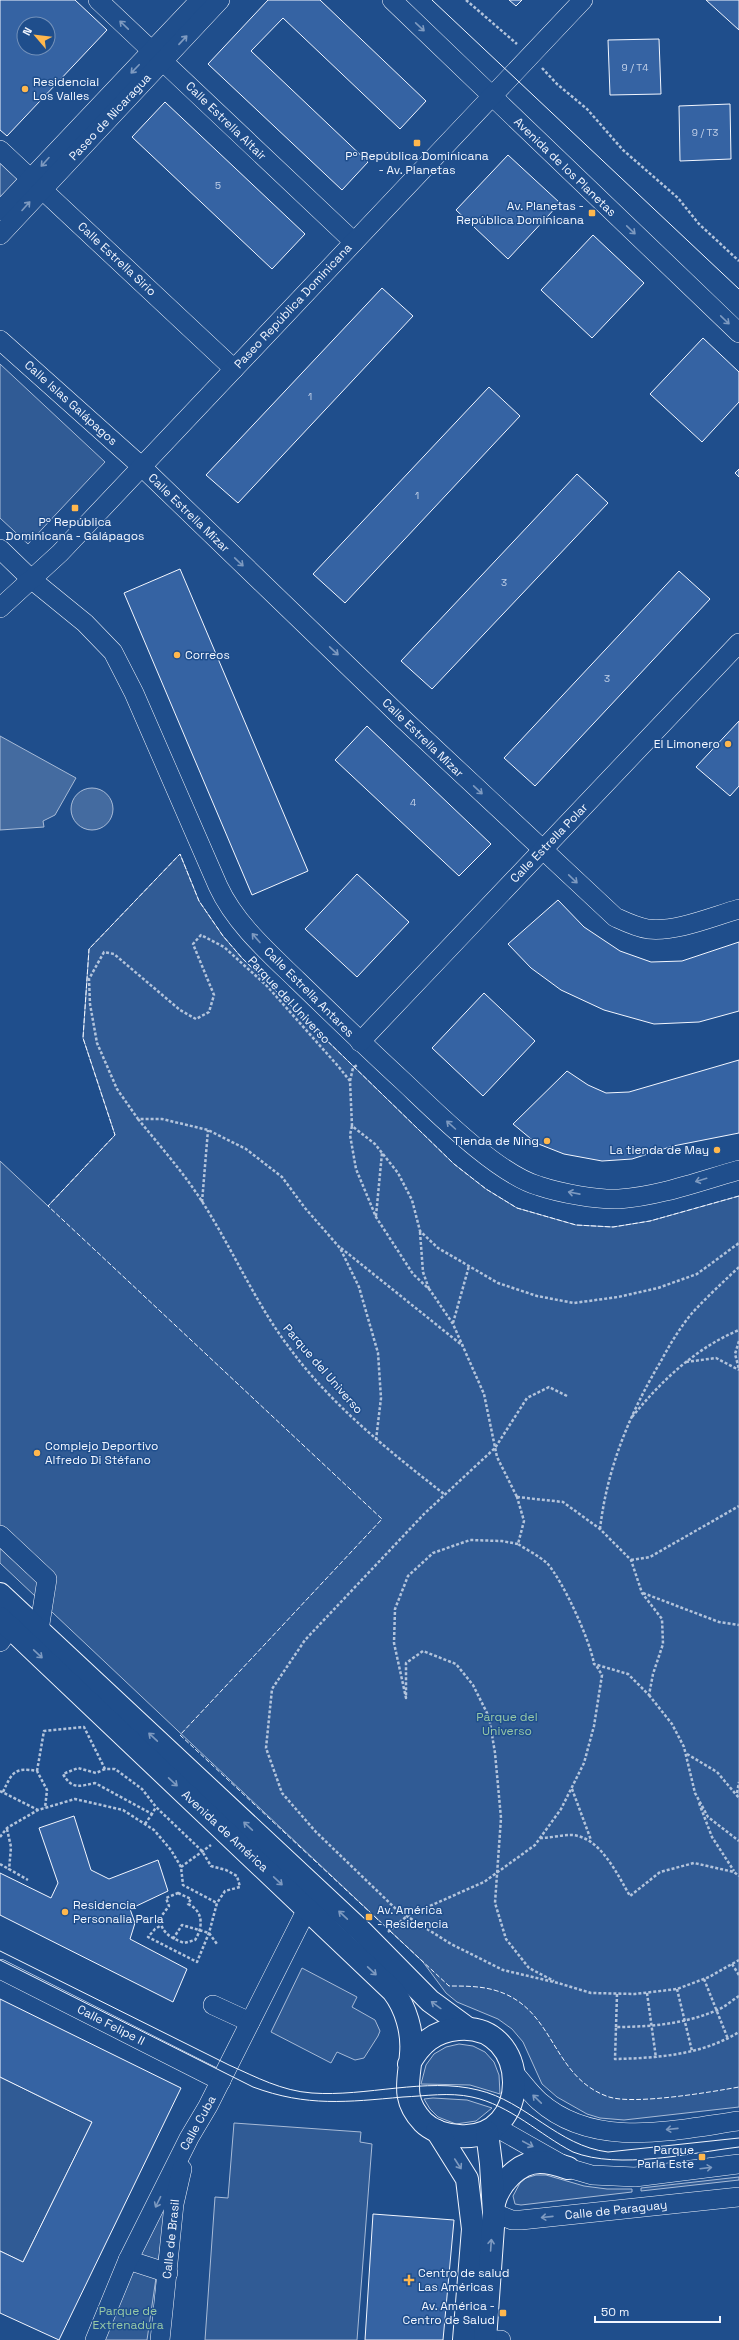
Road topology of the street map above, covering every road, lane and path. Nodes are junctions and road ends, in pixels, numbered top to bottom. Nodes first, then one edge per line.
1 (98, 0) edge
2 (200, 0) edge
3 (220, 0) edge
4 (392, 0) edge
5 (466, 0) edge
6 (583, 0) edge
7 (157, 56) junction
8 (530, 56) junction
9 (491, 97) junction
10 (0, 150) edge
11 (36, 184) junction
12 (0, 211) edge
13 (0, 235) edge
14 (354, 242) junction
15 (739, 261) edge
16 (739, 333) edge
17 (0, 340) edge
18 (234, 369) junction
19 (141, 466) junction
20 (0, 549) edge
21 (31, 579) junction
22 (0, 608) edge
23 (739, 643) edge
24 (542, 850) junction
25 (739, 909) edge
26 (360, 1042) junction
27 (357, 1065) dead end
28 (350, 1081) junction
29 (138, 1119) junction
30 (352, 1126) junction
31 (208, 1130) junction
32 (382, 1153) junction
33 (739, 1170) edge
34 (202, 1202) junction
35 (376, 1217) junction
36 (420, 1231) junction
37 (739, 1243) edge
38 (340, 1248) junction
39 (469, 1266) junction
40 (739, 1267) edge
41 (430, 1290) junction
42 (453, 1324) junction
43 (739, 1330) edge
44 (739, 1341) edge
45 (464, 1347) junction
46 (686, 1362) junction
47 (739, 1369) edge
48 (567, 1396) dead end
49 (629, 1421) junction
50 (376, 1440) junction
51 (495, 1448) junction
52 (444, 1494) junction
53 (517, 1497) junction
54 (739, 1506) edge
55 (600, 1529) junction
56 (0, 1535) edge
57 (518, 1544) junction
58 (631, 1560) junction
59 (642, 1593) junction
60 (0, 1594) edge
61 (8, 1625) edge
62 (739, 1625) edge
63 (39, 1630) junction
64 (596, 1665) junction
65 (649, 1694) junction
66 (686, 1754) junction
67 (105, 1769) junction
68 (37, 1771) junction
69 (739, 1782) edge
70 (572, 1788) junction
71 (1, 1791) edge
72 (695, 1793) junction
73 (737, 1794) junction
74 (739, 1798) edge
75 (156, 1807) junction
76 (44, 1808) junction
77 (38, 1810) junction
78 (152, 1814) junction
79 (145, 1824) junction
80 (7, 1828) junction
81 (0, 1836) edge
82 (540, 1838) junction
83 (591, 1840) junction
84 (739, 1841) edge
85 (214, 1843) dead end
86 (202, 1852) junction
87 (0, 1864) edge
88 (181, 1867) junction
89 (10, 1870) junction
90 (734, 1872) junction
91 (496, 1874) junction
92 (739, 1876) edge
93 (28, 1880) dead end
94 (217, 1903) junction
95 (307, 1909) junction
96 (407, 1916) junction
97 (160, 1926) junction
98 (201, 1930) junction
99 (209, 1933) junction
100 (386, 1934) dead end
101 (173, 1939) junction
102 (216, 1944) dead end
103 (739, 1960) edge
104 (732, 1964) junction
105 (0, 1970) edge
106 (739, 1975) edge
107 (704, 1979) junction
108 (558, 1983) junction
109 (677, 1989) junction
110 (647, 1993) junction
111 (617, 1994) junction
112 (739, 1996) edge
113 (213, 2005) dead end
114 (716, 2011) junction
115 (685, 2020) junction
116 (250, 2022) junction
117 (616, 2027) junction
118 (651, 2027) junction
119 (467, 2028) junction
120 (739, 2032) edge
121 (728, 2039) junction
122 (692, 2051) junction
123 (656, 2058) junction
124 (409, 2064) junction
125 (515, 2074) junction
126 (221, 2080) junction
127 (739, 2121) edge
128 (490, 2129) junction
129 (437, 2131) junction
130 (189, 2138) junction
131 (739, 2164) edge
132 (568, 2168) junction
133 (739, 2197) edge
134 (494, 2208) junction
135 (128, 2260) junction
136 (168, 2273) junction
137 (95, 2340) edge
138 (160, 2340) edge
139 (464, 2340) edge
140 (485, 2340) edge
141 (501, 2340) edge

7 -> 1 street, Calle Estrella Altair
2 - 7 street, Paseo de Nicaragua
7 -> 3 street, Paseo de Nicaragua
4 -> 9 street, Avenida de los Planetas
5 - 8 path
6 - 8 street, Paseo República Dominicana
7 - 11 street, Paseo de Nicaragua
7 - 14 street, Calle Estrella Altair
8 - 9 street, Paseo República Dominicana
8 - 15 path
9 - 14 street, Paseo República Dominicana
9 -> 16 street, Avenida de los Planetas
10 - 11 street, Calle Estrella Sirio
11 - 12 street, Paseo de Nicaragua
13 -> 11 street, Paseo de Nicaragua
11 - 18 street, Calle Estrella Sirio
14 - 18 street, Paseo República Dominicana
17 - 19 street, Calle Islas Galápagos
18 - 19 street, Paseo República Dominicana
19 - 21 street, Paseo República Dominicana
19 -> 24 street, Calle Estrella Mizar
20 - 21 street, Calle Estrella Antares
21 - 22 street, Paseo República Dominicana
26 -> 21 street, Calle Estrella Antares
23 - 24 street, Calle Estrella Polar
24 -> 25 street, Calle Estrella Mizar
24 - 26 street, Calle Estrella Polar
33 -> 26 street, Calle Estrella Antares
27 - 28 path
28 - 29 path, Parque del Universo
28 - 30 path, Parque del Universo
29 - 31 path, Parque del Universo
29 - 34 path, Parque del Universo
30 - 32 path, Parque del Universo
30 - 35 path, Parque del Universo
31 - 34 path
31 - 38 path, Parque del Universo
32 - 35 path
32 - 36 path, Parque del Universo
34 - 50 path, Parque del Universo
35 - 41 path, Parque del Universo
36 - 39 path
36 - 41 path, Parque del Universo
37 - 39 path
38 - 45 path, Parque del Universo
38 - 50 path, Parque del Universo
39 - 42 path
40 - 49 path
41 - 42 path, Parque del Universo
42 - 45 path, Parque del Universo
43 - 46 path
44 - 47 path
45 - 51 path, Parque del Universo
46 - 47 path
46 - 49 path
48 - 51 path
49 - 55 path
50 - 52 path, Parque del Universo
51 - 52 path
51 - 53 path, Parque del Universo
52 - 96 path
53 - 55 path
53 - 57 path, Parque del Universo
54 - 58 path
55 - 58 path
56 - 63 street
57 - 64 path
57 - 91 path
58 - 59 path
59 - 62 path
59 - 65 path
60 - 61 main road, Avenida de América
61 - 63 main road, Avenida de América
61 -> 95 main road, Avenida de América
119 -> 63 main road, Avenida de América
64 - 65 path
64 - 70 path
65 - 66 path
66 - 72 path
66 - 73 path
67 - 68 path
67 - 75 path
67 - 78 path
68 - 71 path
68 - 76 path
69 - 73 path
70 - 82 path
70 - 83 path
71 - 77 path
72 - 84 path
72 - 90 path
73 - 74 path
75 - 78 path
75 - 86 path
76 - 77 path
76 - 79 path
77 - 80 path
78 - 79 path
79 - 88 path
80 - 81 path
80 - 89 path
82 - 83 path
82 - 91 path
83 - 90 path
85 - 86 path
86 - 88 path
86 - 94 path
87 - 89 path
88 - 94 path
89 - 93 path
90 - 92 path
91 - 96 path
91 - 108 path
94 - 99 path
95 - 116 street, Calle Cuba
95 -> 124 main road, Avenida de América
96 - 100 path
96 - 108 path
97 - 98 path
97 - 99 path
97 - 101 path
98 - 99 path
98 - 101 path
98 - 101 path
99 - 102 path
103 - 104 path
104 - 106 path
104 - 107 path
105 - 126 street, Calle Felipe II
107 - 109 path
107 - 114 path
108 - 111 path
109 - 110 path
109 - 115 path
110 - 111 path
110 - 118 path
111 - 117 path
112 - 114 path
113 - 116 street
114 - 115 path
114 - 121 path
115 - 118 path
115 - 122 path
116 - 126 street, Calle Cuba
117 - 118 path
117 - 123 path
118 - 123 path
119 - 124 main road, Avenida de América
119 - 125 main road, Avenida de América
120 - 121 path
121 - 122 path
122 - 123 path
124 - 129 main road, Avenida de América
127 -> 125 street
125 - 128 main road, Avenida de América
126 - 130 street, Calle Cuba
128 - 129 main road, Avenida de América
128 -> 132 street
128 - 134 main road
129 -> 139 main road, Avenida de América
130 -> 135 street, Calle Cuba
130 - 136 street, Calle de Brasil
132 -> 131 street
132 - 134 main road
133 -> 134 street, Calle de Paraguay
140 -> 134 main road
135 - 136 street
135 - 137 street, Calle Cuba
136 - 138 street, Calle de Brasil
140 - 141 street

